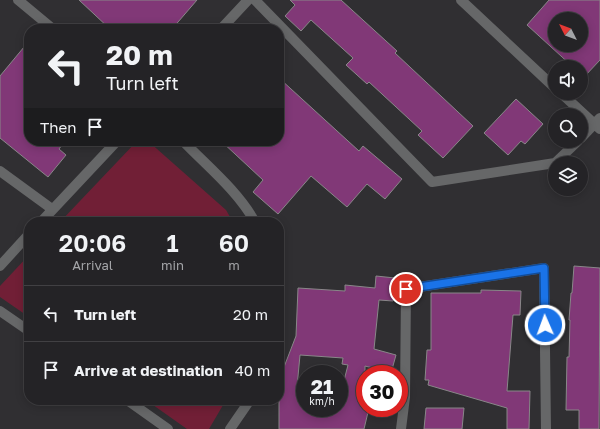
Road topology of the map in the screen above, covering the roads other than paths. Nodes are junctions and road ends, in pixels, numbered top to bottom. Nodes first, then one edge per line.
1 (18, 0) edge
2 (248, 0) edge
3 (255, 0) edge
4 (461, 0) edge
5 (47, 24) edge
6 (226, 24) edge
7 (278, 24) edge
8 (284, 30) edge
9 (548, 81) edge
10 (569, 100) edge
11 (598, 124) edge
12 (588, 132) edge
13 (112, 146) edge
14 (188, 146) edge
15 (571, 148) edge
16 (562, 156) edge
17 (548, 164) edge
18 (0, 171) edge
19 (52, 210) junction
20 (46, 217) edge
21 (252, 217) edge
22 (24, 240) edge
23 (0, 266) edge
24 (0, 311) edge
25 (24, 328) edge
26 (134, 405) edge
27 (247, 405) edge
28 (168, 429) edge
29 (230, 429) edge
30 (401, 429) edge
31 (546, 429) edge

1 - 5 street
2 - 6 street
3 - 7 street
4 - 9 street
8 - 17 street
10 - 11 street
11 - 12 street
13 - 19 street
14 - 21 street
15 - 16 street
18 - 19 street
19 - 20 street
22 - 23 street
24 - 25 street
26 - 28 street
27 - 29 street
30 - 31 street

